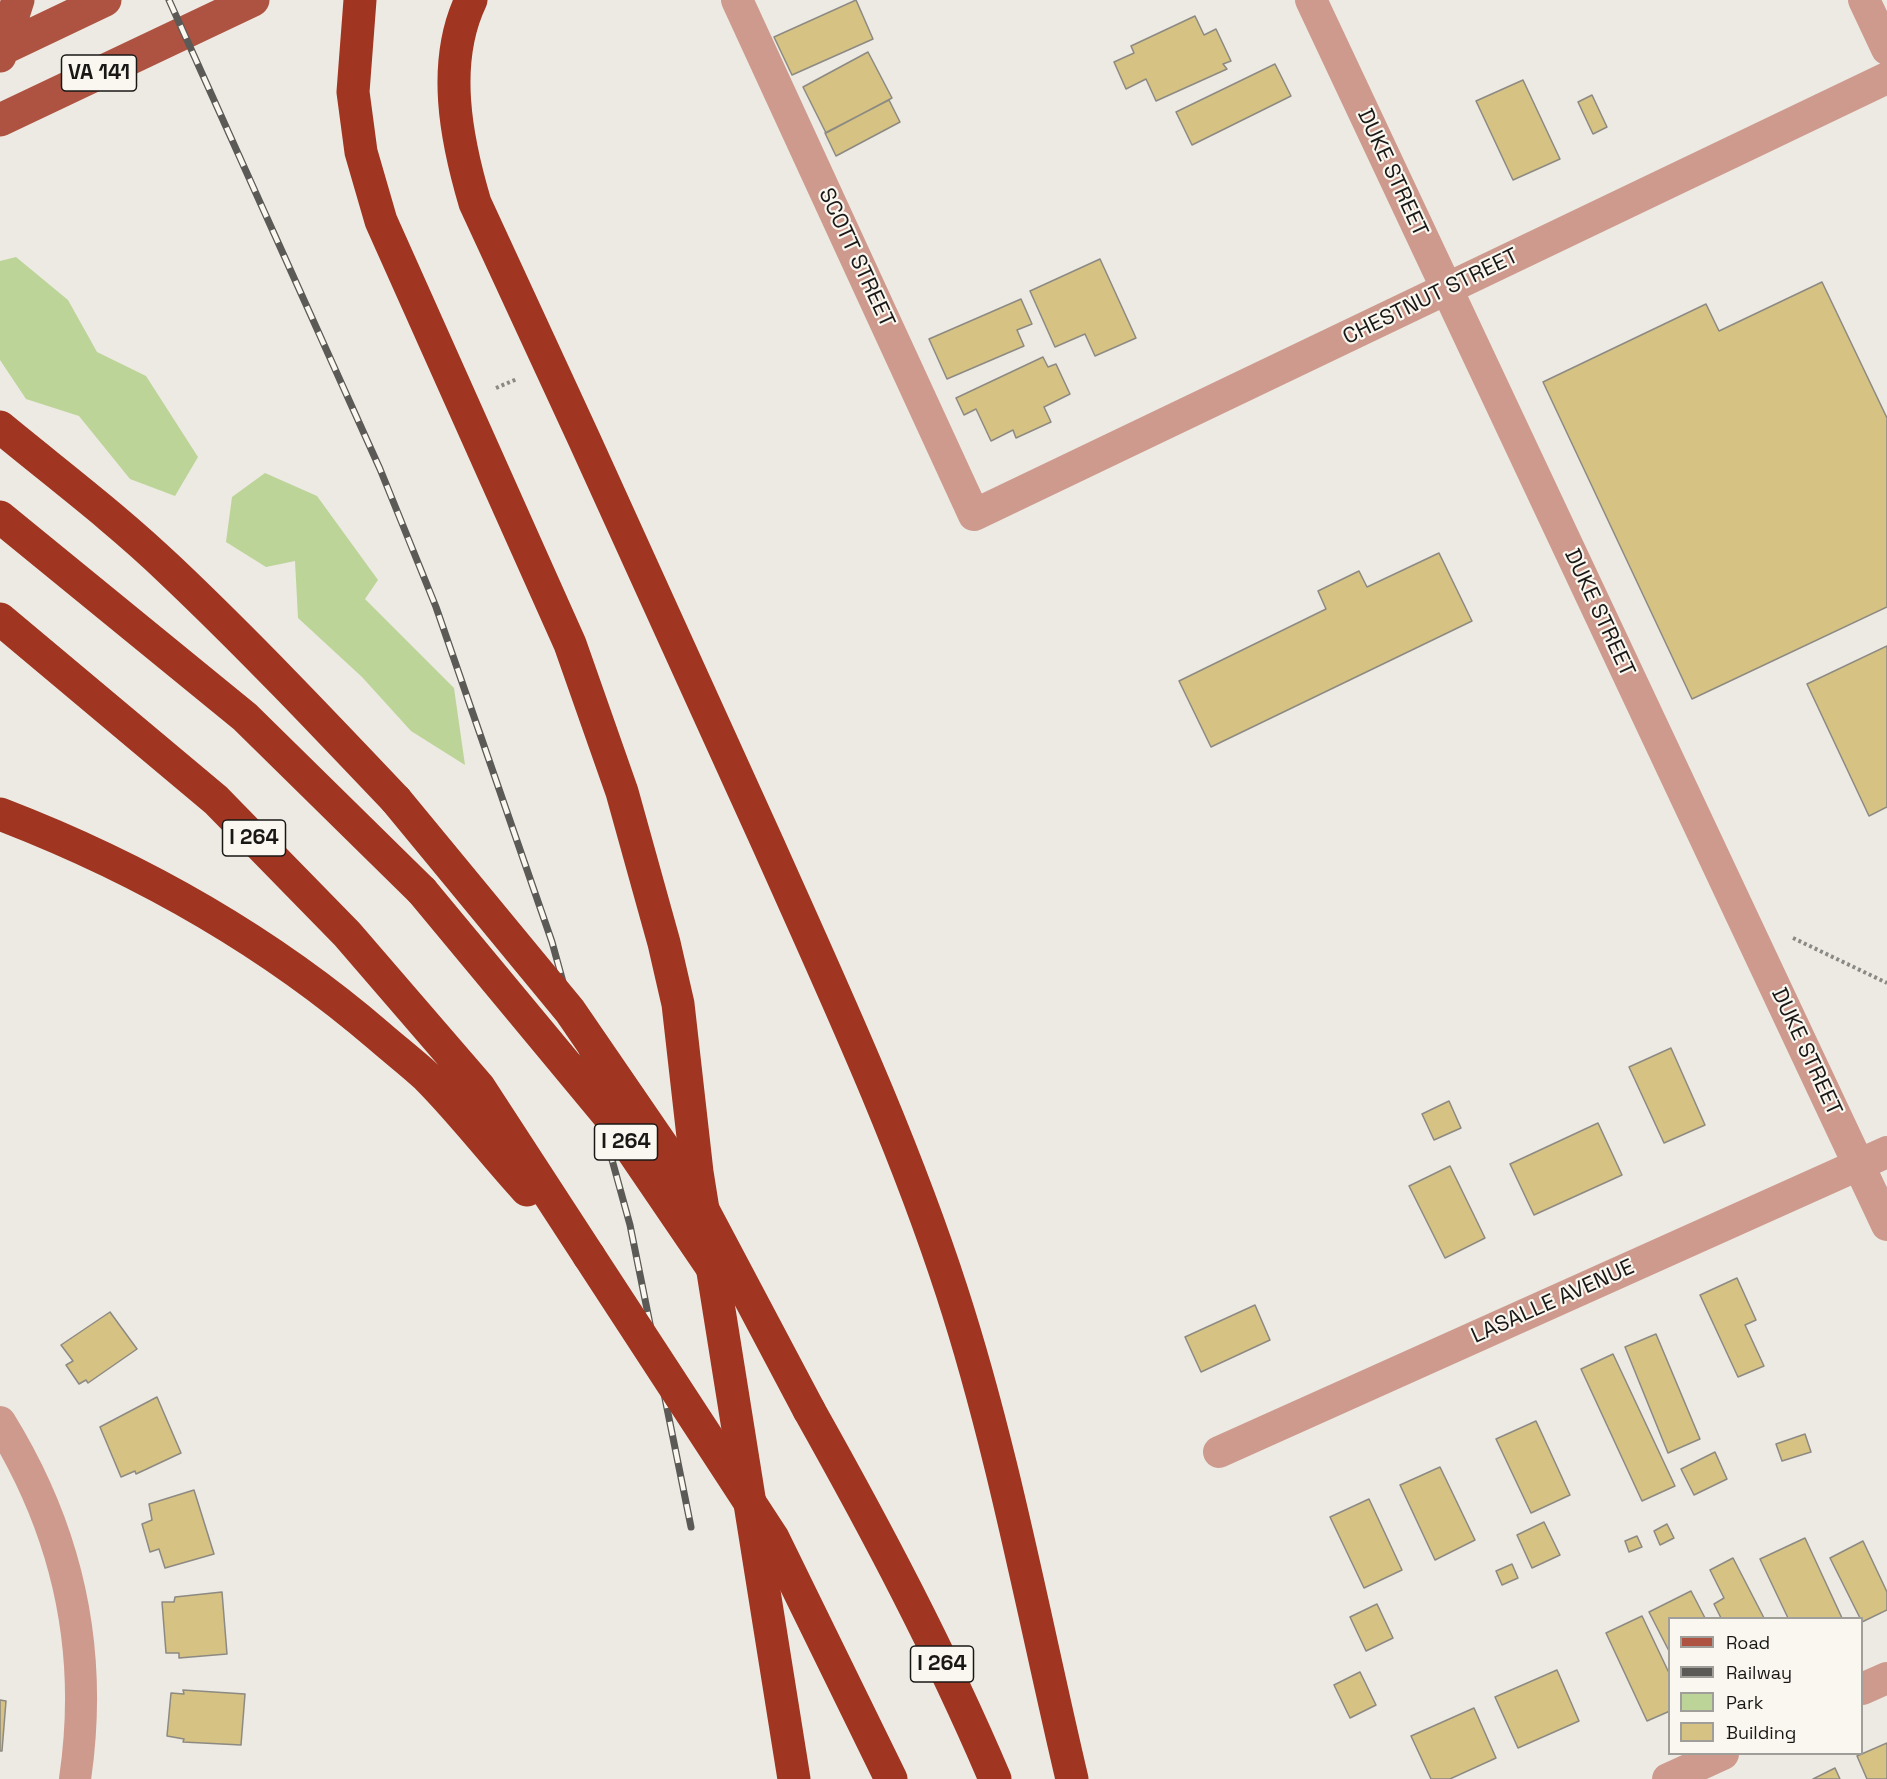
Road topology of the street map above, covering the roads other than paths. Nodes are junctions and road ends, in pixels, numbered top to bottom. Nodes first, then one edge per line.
1 (18, 0) edge
2 (105, 0) edge
3 (252, 0) edge
4 (360, 0) edge
5 (471, 0) edge
6 (737, 0) edge
7 (1311, 0) edge
8 (1864, 0) edge
9 (1887, 49) edge
10 (1, 52) edge
11 (1887, 78) edge
12 (0, 120) edge
13 (1447, 289) junction
14 (0, 427) edge
15 (974, 515) joint
16 (0, 518) edge
17 (0, 619) edge
18 (0, 814) edge
19 (1887, 1152) edge
20 (1859, 1166) junction
21 (1887, 1225) edge
22 (589, 1256) junction
23 (809, 1410) junction
24 (0, 1422) edge
25 (1220, 1452) dead end
26 (1887, 1678) edge
27 (1863, 1689) edge
28 (1721, 1755) edge
29 (75, 1779) edge
30 (794, 1779) edge
31 (891, 1779) edge
32 (995, 1779) edge
33 (1072, 1779) edge
34 (1668, 1779) edge

1 - 10 main road
2 - 10 main road, VA 141
3 - 12 main road, VA 141
4 - 30 highway
5 - 33 highway
6 - 15 street, SCOTT STREET
7 - 13 street, DUKE STREET
8 - 9 street
11 - 13 street, CHESTNUT STREET
13 - 15 street, CHESTNUT STREET
13 - 20 street, DUKE STREET
14 - 23 highway, bridge
16 - 23 highway, I 264, bridge
17 - 22 highway, I 264
18 - 22 highway
19 - 20 street, LASALLE AVENUE
20 - 21 street, DUKE STREET
20 - 25 street, LASALLE AVENUE
22 - 31 highway, I 264, bridge
23 - 32 highway, I 264
24 - 29 street
26 - 27 street
28 - 34 street

